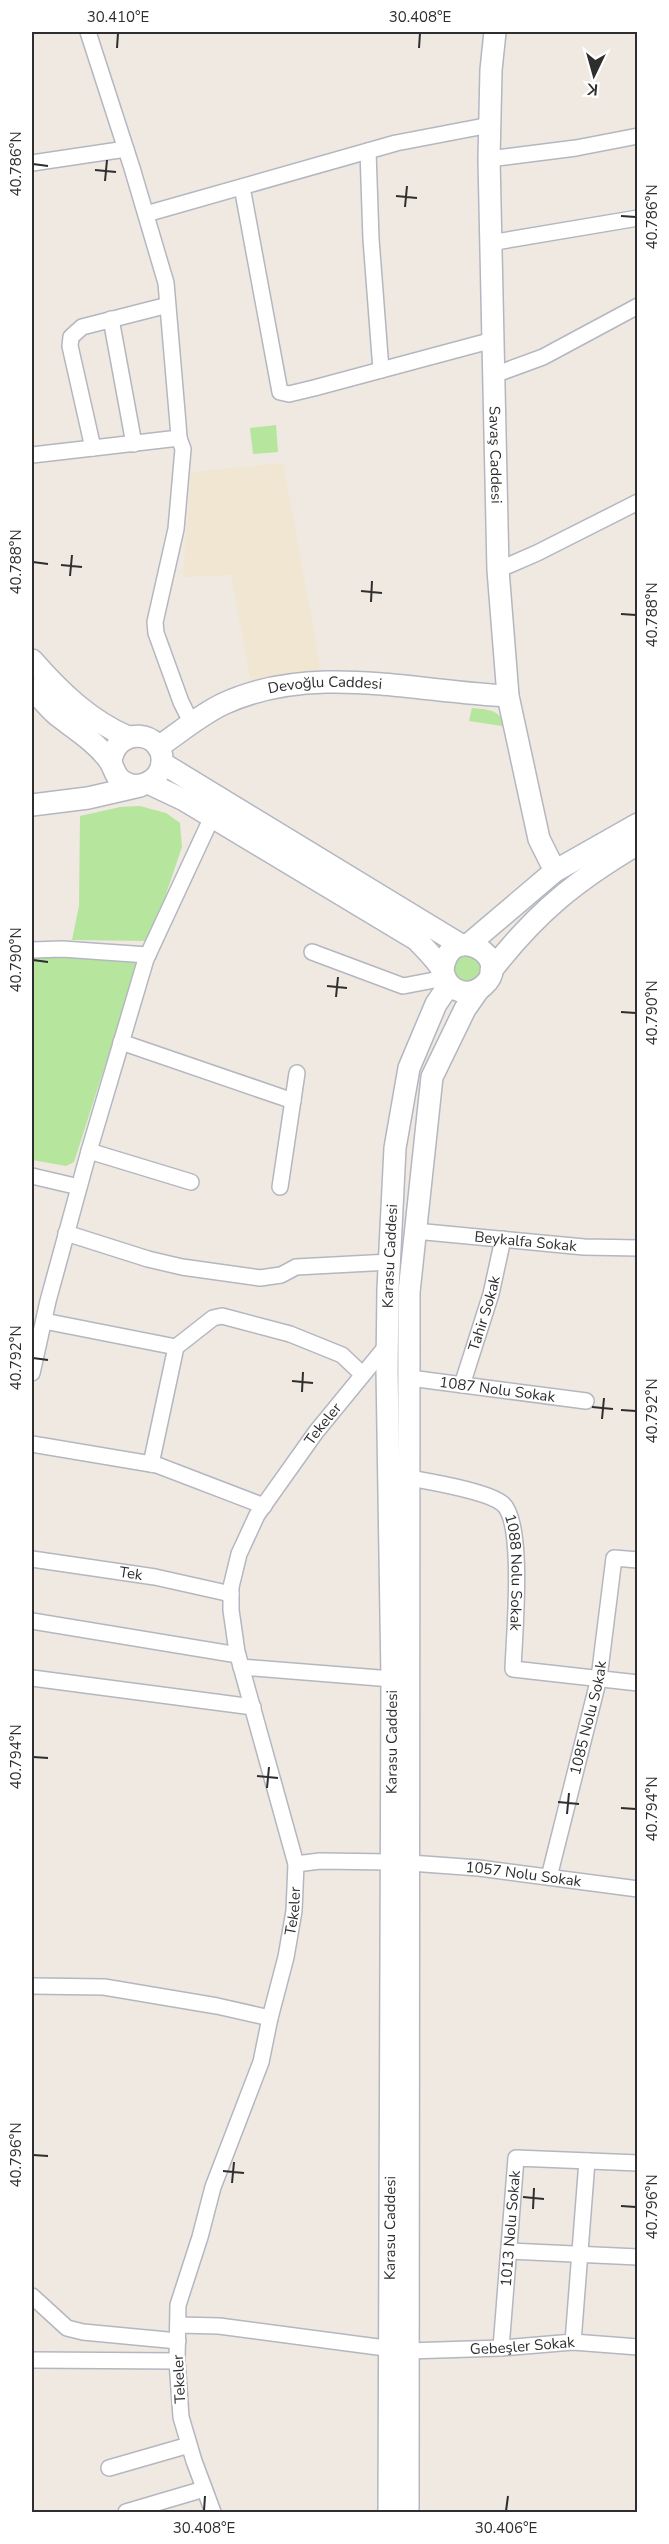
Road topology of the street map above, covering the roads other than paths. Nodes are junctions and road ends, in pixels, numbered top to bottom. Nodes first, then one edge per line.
1 (88, 32) edge
2 (495, 32) edge
3 (490, 124) junction
4 (638, 136) edge
5 (126, 149) junction
6 (368, 151) junction
7 (489, 159) junction
8 (32, 163) edge
9 (242, 187) junction
10 (146, 214) junction
11 (638, 218) edge
12 (490, 243) junction
13 (168, 305) junction
14 (638, 306) edge
15 (111, 319) junction
16 (493, 340) junction
17 (381, 370) junction
18 (494, 375) junction
19 (179, 438) junction
20 (134, 444) junction
21 (93, 448) junction
22 (32, 455) edge
23 (638, 502) edge
24 (498, 570) junction
25 (32, 660) edge
26 (32, 688) edge
27 (508, 696) junction
28 (192, 724) junction
29 (129, 737) junction
30 (160, 755) junction
31 (112, 766) junction
32 (144, 785) junction
33 (69, 799) junction
34 (32, 805) edge
35 (212, 817) junction
36 (638, 824) edge
37 (638, 844) edge
38 (555, 872) junction
39 (465, 945) junction
40 (32, 950) edge
41 (312, 952) dead end
42 (148, 955) junction
43 (491, 971) junction
44 (445, 977) junction
45 (478, 989) junction
46 (121, 1042) junction
47 (297, 1073) dead end
48 (293, 1101) junction
49 (89, 1151) junction
50 (32, 1176) edge
51 (191, 1182) dead end
52 (79, 1187) junction
53 (280, 1187) dead end
54 (415, 1231) junction
55 (66, 1233) junction
56 (503, 1239) junction
57 (638, 1248) edge
58 (390, 1262) junction
59 (44, 1321) junction
60 (388, 1344) junction
61 (176, 1347) junction
62 (32, 1373) edge
63 (362, 1374) junction
64 (410, 1378) junction
65 (462, 1385) junction
66 (586, 1401) dead end
67 (32, 1444) edge
68 (151, 1464) junction
69 (410, 1478) junction
70 (264, 1506) junction
71 (32, 1559) edge
72 (638, 1560) edge
73 (231, 1594) junction
74 (32, 1621) edge
75 (240, 1661) junction
76 (32, 1678) edge
77 (599, 1678) junction
78 (392, 1679) junction
79 (638, 1683) edge
80 (253, 1707) junction
81 (401, 1862) junction
82 (296, 1864) junction
83 (549, 1877) junction
84 (638, 1889) edge
85 (32, 1986) edge
86 (270, 2018) junction
87 (588, 2161) junction
88 (638, 2163) edge
89 (508, 2251) junction
90 (580, 2254) junction
91 (638, 2257) edge
92 (32, 2296) edge
93 (178, 2325) junction
94 (178, 2341) junction
95 (573, 2342) junction
96 (638, 2347) edge
97 (501, 2348) junction
98 (399, 2349) junction
99 (32, 2360) edge
100 (177, 2361) junction
101 (189, 2445) junction
102 (109, 2468) dead end
103 (204, 2489) junction
104 (126, 2512) edge
105 (213, 2512) edge
106 (389, 2512) edge
107 (408, 2512) edge

1 - 5 street
2 - 3 main road, Savaş Caddesi
3 - 6 street
3 - 7 main road, Savaş Caddesi
4 - 7 street
5 - 8 street
5 - 10 street
6 - 9 street
6 - 17 street
7 - 12 main road, Savaş Caddesi
9 - 10 street
9 - 17 street
10 - 13 street
11 - 12 street
12 - 16 main road, Savaş Caddesi
13 - 15 street
13 - 19 street
14 - 18 street
15 - 20 street
15 - 21 street
16 - 17 street
16 - 18 main road, Savaş Caddesi
18 - 24 main road, Savaş Caddesi
19 - 20 street
19 - 28 street
20 - 21 street
21 - 22 street
23 - 24 street
24 - 27 main road, Savaş Caddesi
25 - 29 main road
26 - 31 main road
27 - 28 main road, Devoğlu Caddesi
27 - 38 main road, Savaş Caddesi
28 - 30 main road, Devoğlu Caddesi
29 - 30 main road
29 - 31 main road
30 - 32 main road
30 - 39 main road
31 - 32 main road
31 - 33 main road
32 - 33 main road
32 - 35 main road
33 - 34 main road
35 - 42 street
35 - 44 main road
36 - 38 main road
37 - 43 main road
38 - 39 main road
39 - 43 main road
39 - 44 main road
40 - 42 street
41 - 44 street
42 - 46 street
43 - 45 main road
44 - 45 main road
44 - 58 main road, Karasu Caddesi
45 - 54 main road, Karasu Caddesi
46 - 48 street
46 - 49 street
47 - 48 street
48 - 53 street
49 - 51 street
49 - 52 street
50 - 52 street
52 - 55 street
54 - 56 street, Beykalfa Sokak
54 - 64 main road, Karasu Caddesi
55 - 58 street
55 - 59 street
56 - 57 street, Beykalfa Sokak
56 - 65 street, Tahir Sokak
58 - 60 main road, Karasu Caddesi
59 - 61 street
59 - 62 street
60 - 63 street, Tekeler
60 - 78 main road, Karasu Caddesi
61 - 63 street
61 - 68 street
63 - 70 street, Tekeler
64 - 65 street, 1087 Nolu Sokak
64 - 69 main road, Karasu Caddesi
65 - 66 street, 1087 Nolu Sokak
67 - 68 street
68 - 70 street
69 - 77 street, 1088 Nolu Sokak
69 - 81 main road, Karasu Caddesi
70 - 73 street, Tekeler
71 - 73 street, Tek
72 - 77 street, 1085 Nolu Sokak
73 - 75 street, Tekeler
74 - 75 street
75 - 78 street
75 - 80 street, Tekeler
76 - 80 street
77 - 79 street
77 - 83 street, 1085 Nolu Sokak
78 - 81 main road, Karasu Caddesi
80 - 82 street, Tekeler
81 - 82 street, 1057 Nolu Sokak
81 - 83 street, 1057 Nolu Sokak
81 - 98 main road, Karasu Caddesi
82 - 86 street, Tekeler
83 - 84 street, 1057 Nolu Sokak
85 - 86 street
86 - 93 street, Tekeler
87 - 88 street, 1013 Nolu Sokak
87 - 89 street, 1013 Nolu Sokak
87 - 90 street
89 - 90 street
89 - 97 street, 1013 Nolu Sokak
90 - 91 street
90 - 95 street
92 - 94 street
93 - 94 street, Tekeler
93 - 98 street, Gebeşler Sokak
94 - 100 street, Tekeler
95 - 96 street, Gebeşler Sokak
95 - 97 street, Gebeşler Sokak
97 - 98 street, Gebeşler Sokak
98 - 106 main road, Karasu Caddesi
98 - 107 main road, Karasu Caddesi
99 - 100 street
100 - 101 street, Tekeler
101 - 102 street
101 - 103 street, Tekeler
103 - 104 street
103 - 105 street, Tekeler

